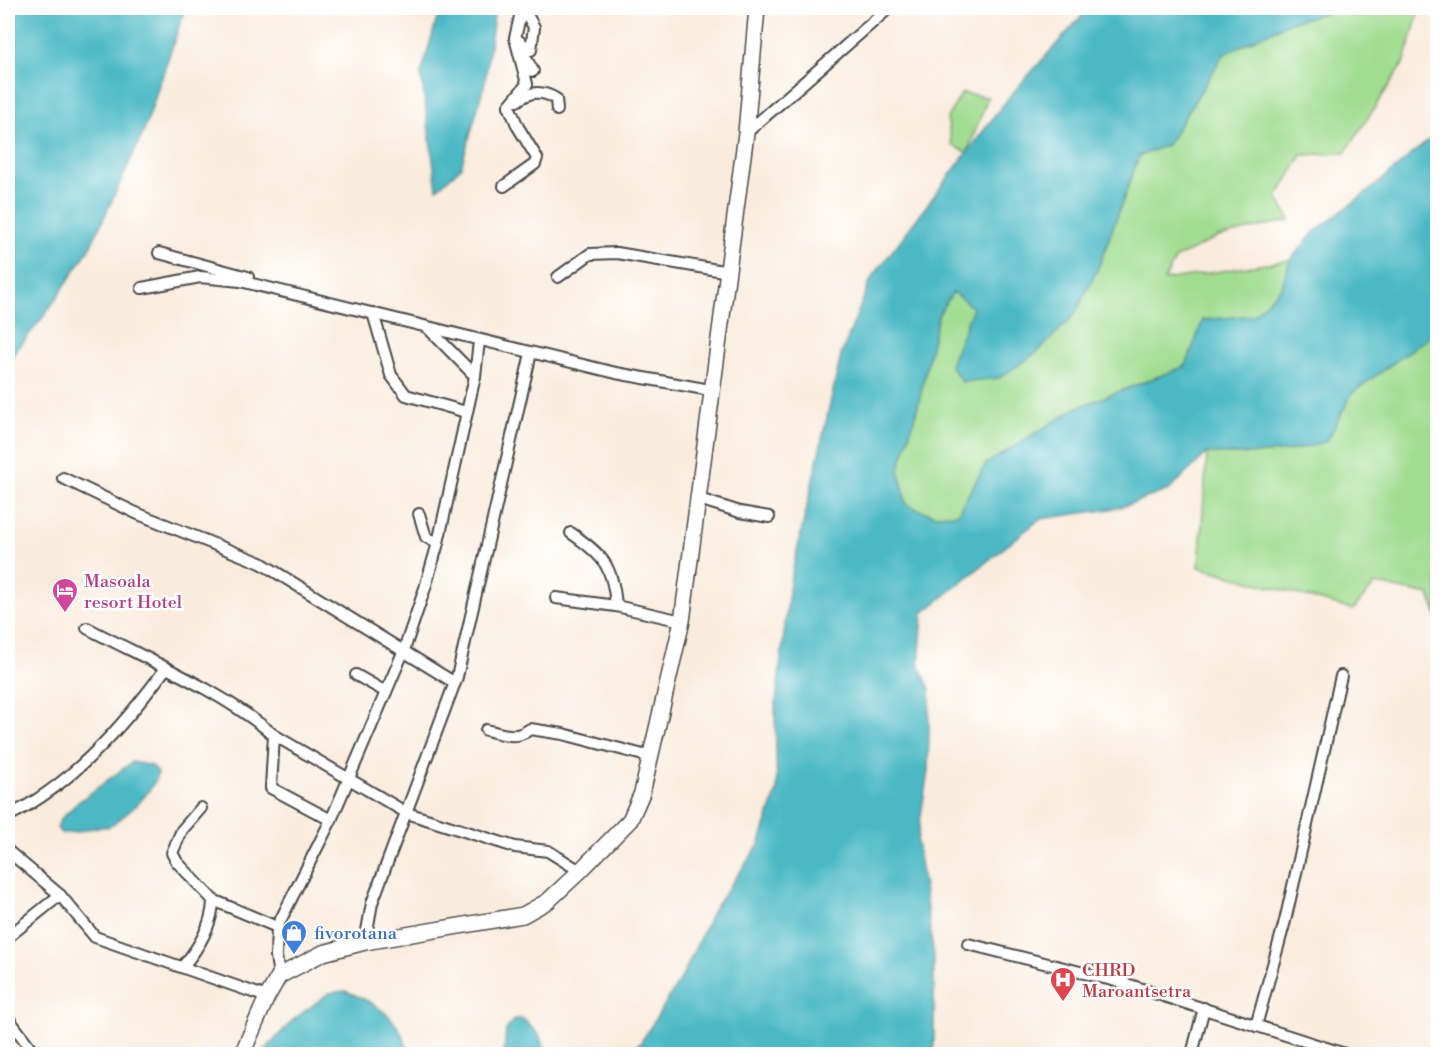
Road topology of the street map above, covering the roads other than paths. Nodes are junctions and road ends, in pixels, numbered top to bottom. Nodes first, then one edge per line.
1 (523, 8) edge
2 (757, 8) edge
3 (889, 8) edge
4 (515, 38) junction
5 (533, 71) dead end
6 (509, 106) junction
7 (557, 110) dead end
8 (746, 133) junction
9 (504, 186) dead end
10 (159, 253) dead end
11 (729, 272) junction
12 (558, 277) dead end
13 (142, 288) dead end
14 (284, 292) junction
15 (373, 313) junction
16 (428, 327) junction
17 (479, 341) junction
18 (531, 353) junction
19 (475, 376) junction
20 (710, 390) junction
21 (466, 412) junction
22 (63, 478) dead end
23 (699, 499) junction
24 (419, 514) dead end
25 (769, 517) dead end
26 (571, 533) dead end
27 (438, 543) junction
28 (556, 598) dead end
29 (616, 606) junction
30 (682, 621) junction
31 (87, 628) dead end
32 (404, 650) junction
33 (166, 668) junction
34 (357, 675) dead end
35 (1341, 676) dead end
36 (455, 683) junction
37 (386, 692) junction
38 (486, 730) dead end
39 (274, 735) junction
40 (651, 757) junction
41 (349, 777) junction
42 (201, 808) dead end
43 (407, 813) junction
44 (8, 816) edge
45 (331, 819) junction
46 (8, 851) edge
47 (580, 871) junction
48 (60, 895) junction
49 (213, 900) junction
50 (277, 927) junction
51 (8, 937) edge
52 (365, 942) junction
53 (968, 944) dead end
54 (183, 966) junction
55 (279, 976) junction
56 (267, 997) junction
57 (1204, 1008) junction
58 (8, 1018) edge
59 (1256, 1026) junction
60 (35, 1054) edge
61 (242, 1054) edge
62 (1192, 1054) edge
63 (1345, 1054) edge

1 - 4 street
1 - 4 street
2 - 8 main road
3 - 8 street
4 - 5 street
4 - 6 street
6 - 7 street
6 - 9 street
8 - 11 main road
10 - 14 street
11 - 12 street
11 - 20 main road
13 - 14 street
14 - 15 street
15 - 16 street
15 - 21 street
16 - 17 street
16 - 19 street
17 - 18 street
17 - 19 street
18 - 20 street
18 - 36 street
19 - 21 street
20 - 23 main road
21 - 27 street
22 - 32 street
23 - 25 street
23 - 30 main road
24 - 27 street
26 - 29 street
27 - 32 street
28 - 29 street
29 - 30 street
30 - 40 main road
31 - 33 street
32 - 36 street
32 - 37 street
33 - 39 street
33 - 44 street
34 - 37 street
35 - 59 street
36 - 43 street
37 - 41 street
38 - 40 street
39 - 41 street
39 - 45 street
40 - 47 main road
41 - 43 street
41 - 45 street
42 - 49 street
43 - 47 street
43 - 52 street
45 - 50 street
46 - 48 street
47 - 52 main road
48 - 51 street
48 - 54 street
49 - 50 street
49 - 54 street
50 - 55 street
52 - 55 main road
53 - 57 street
54 - 56 street
55 - 56 main road
56 - 61 main road
57 - 59 street
57 - 62 street
58 - 60 street
59 - 63 street

